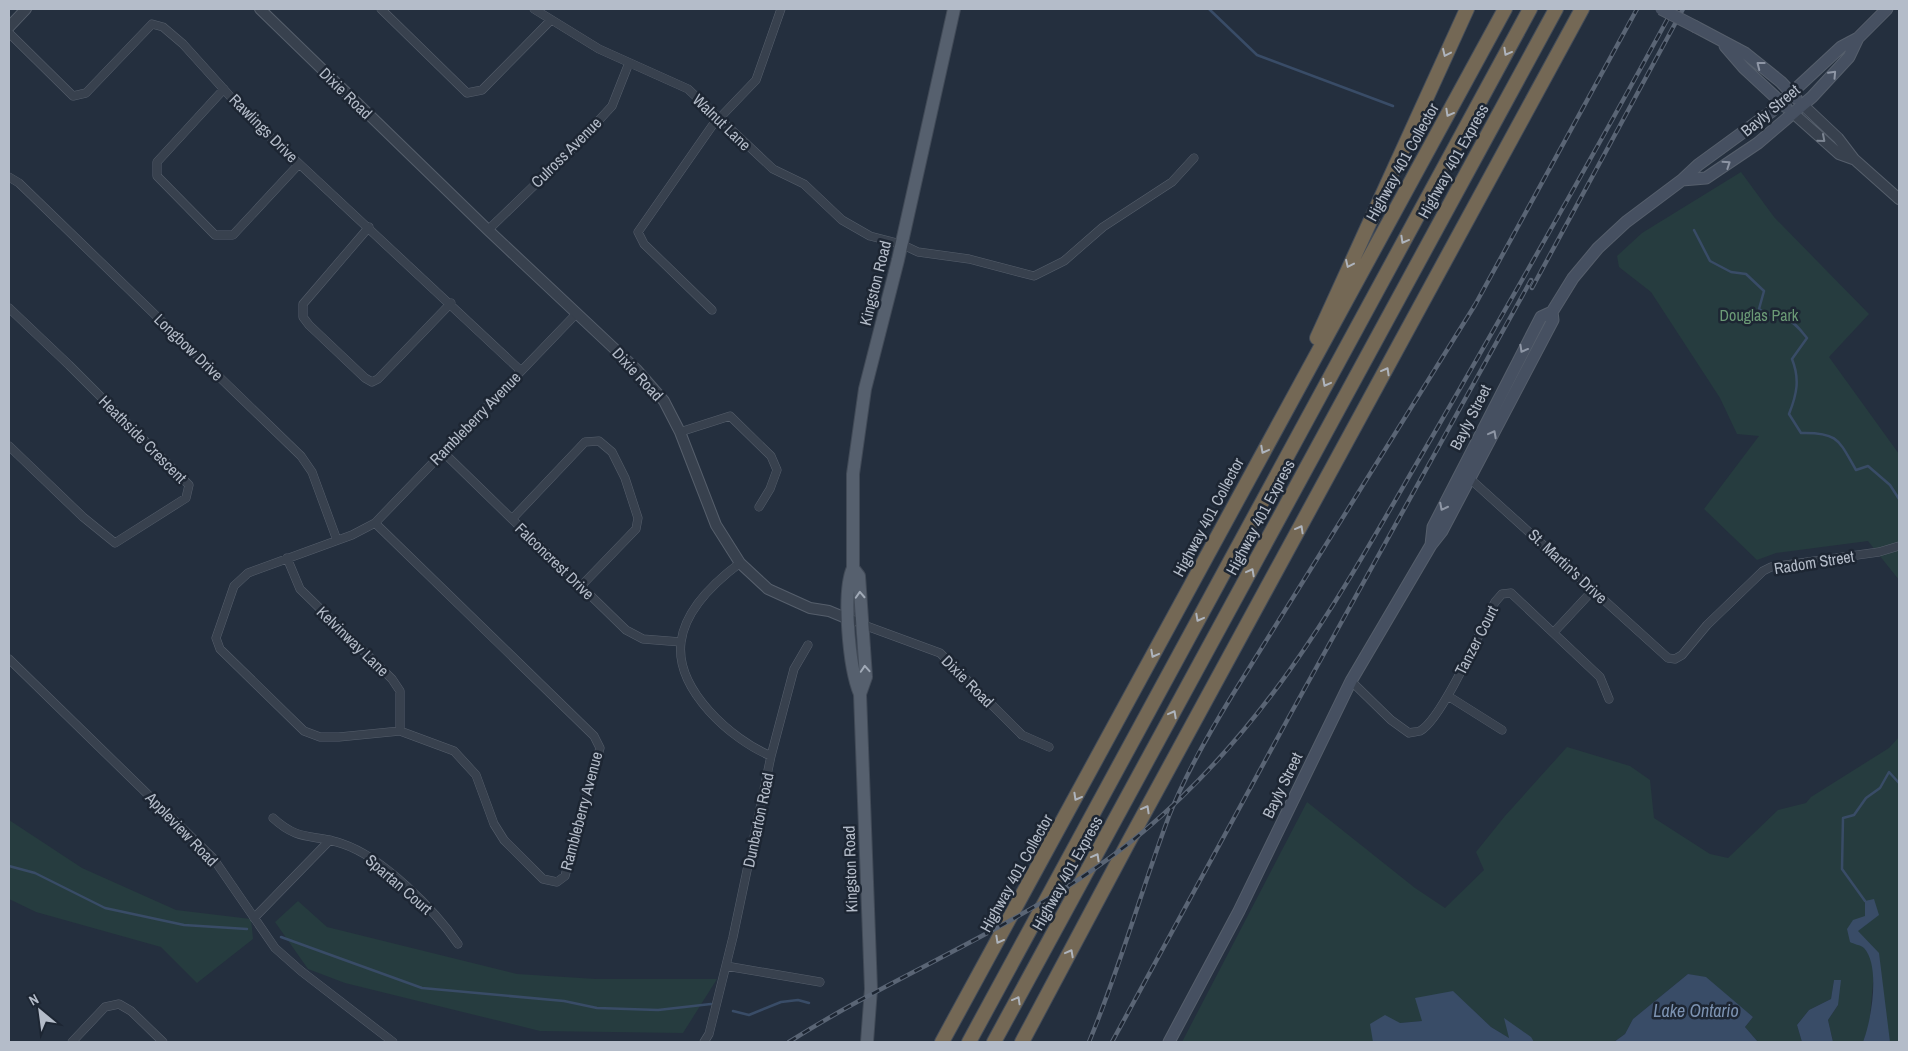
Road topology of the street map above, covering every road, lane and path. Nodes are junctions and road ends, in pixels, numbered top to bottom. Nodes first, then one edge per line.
1 (26, 9) edge
2 (260, 9) edge
3 (381, 9) edge
4 (534, 9) edge
5 (781, 9) edge
6 (954, 9) edge
7 (1467, 9) edge
8 (1505, 9) edge
9 (1530, 9) edge
10 (1556, 9) edge
11 (1582, 9) edge
12 (1661, 9) edge
13 (1887, 9) edge
14 (550, 20) junction
15 (9, 27) edge
16 (9, 33) edge
17 (1858, 38) junction
18 (1722, 42) junction
19 (629, 63) junction
20 (224, 89) junction
21 (1792, 94) junction
22 (1782, 103) junction
23 (1802, 105) junction
24 (1793, 113) junction
25 (720, 118) junction
26 (1194, 158) dead end
27 (1854, 159) junction
28 (299, 164) junction
29 (9, 177) edge
30 (1682, 180) junction
31 (1899, 199) edge
32 (369, 227) junction
33 (488, 230) junction
34 (901, 244) junction
35 (451, 303) junction
36 (9, 308) edge
37 (712, 310) dead end
38 (576, 314) junction
39 (520, 370) junction
40 (1288, 407) junction
41 (680, 432) junction
42 (9, 446) edge
43 (443, 452) junction
44 (1466, 474) junction
45 (759, 507) dead end
46 (512, 519) junction
47 (375, 523) junction
48 (338, 540) junction
49 (1899, 546) edge
50 (287, 558) junction
51 (740, 563) junction
52 (853, 568) junction
53 (582, 585) junction
54 (1594, 590) junction
55 (848, 619) junction
56 (861, 624) junction
57 (1554, 632) junction
58 (681, 642) junction
59 (808, 645) dead end
60 (9, 659) edge
61 (1675, 659) joint
62 (1352, 680) junction
63 (860, 694) junction
64 (1448, 696) junction
65 (1609, 699) dead end
66 (1502, 730) dead end
67 (400, 731) junction
68 (1049, 747) dead end
69 (771, 756) junction
70 (273, 818) dead end
71 (330, 840) junction
72 (254, 918) junction
73 (458, 944) dead end
74 (726, 966) junction
75 (820, 982) dead end
76 (72, 1042) edge
77 (163, 1042) edge
78 (393, 1042) edge
79 (704, 1042) edge
80 (867, 1042) edge
81 (942, 1042) edge
82 (969, 1042) edge
83 (994, 1042) edge
84 (1022, 1042) edge
85 (1169, 1042) edge

1 - 15 street
2 - 33 street, Dixie Road
3 - 14 street
4 - 14 street, Walnut Lane
5 - 25 street
6 - 34 main road, Kingston Road
7 -> 40 highway
8 -> 40 highway, Highway 401 Collector
9 -> 82 highway, Highway 401 Express
83 -> 10 highway, Highway 401 Express
84 -> 11 highway
12 - 18 main road, bridge
13 - 17 main road, Bayly Street
14 - 19 street, Walnut Lane
16 - 20 street, Rawlings Drive
17 - 21 main road, Bayly Street
23 -> 17 main road, Bayly Street
21 -> 18 main road
18 - 22 main road
19 - 25 street, Walnut Lane
19 - 33 street, Culross Avenue
20 - 28 street, Rawlings Drive
20 - 28 street
21 - 22 main road, Bayly Street
21 - 23 main road
22 - 24 main road
22 - 30 main road, Bayly Street
23 - 24 main road, Bayly Street
23 - 27 street
24 -> 27 street
30 -> 24 main road, Bayly Street
25 - 34 street, Walnut Lane
25 - 37 street
26 - 34 street, Walnut Lane
27 - 31 street
28 - 32 street, Rawlings Drive
29 - 48 street, Longbow Drive
30 - 44 main road, Bayly Street
32 - 35 street, Rawlings Drive
32 - 35 street
33 - 38 street, Dixie Road
34 - 52 main road, Kingston Road
35 - 39 street, Rawlings Drive
36 - 42 street, Heathside Crescent
38 - 39 street, Rambleberry Avenue
38 - 41 street, Dixie Road
39 - 43 street, Rambleberry Avenue
40 -> 81 highway, Highway 401 Collector
41 - 45 street
41 - 51 street, Dixie Road
43 - 46 street, Falconcrest Drive
43 - 47 street, Rambleberry Avenue
44 - 54 street, St. Martin's Drive
44 - 62 main road, Bayly Street
46 - 53 street, Falconcrest Drive
46 - 53 street
47 - 48 street, Rambleberry Avenue
47 - 67 street, Rambleberry Avenue
48 - 50 street, Rambleberry Avenue
49 - 61 street, Radom Street
50 - 67 street, Kelvinway Lane
50 - 67 street, Rambleberry Avenue
51 - 55 street, Dixie Road
51 - 58 street
52 - 55 main road, Kingston Road
56 -> 52 main road, Kingston Road
53 - 58 street, Falconcrest Drive
54 - 57 street
54 - 61 street, St. Martin's Drive
55 - 56 street, Dixie Road
55 - 63 main road, Kingston Road
63 -> 56 main road, Kingston Road
56 - 68 street, Dixie Road
57 - 64 street, Tanzer Court
57 - 65 street, Tanzer Court
58 - 69 street, Dunbarton Road
59 - 69 street
60 - 72 street, Appleview Road
62 - 64 street, Tanzer Court
62 - 85 main road, Bayly Street
63 - 80 main road, Kingston Road
64 - 66 street
69 - 74 street, Dunbarton Road
70 - 71 street, Spartan Court
71 - 72 street
71 - 73 street, Spartan Court
72 - 78 street, Appleview Road
74 - 75 street
74 - 79 street, Dunbarton Road
76 - 77 street

